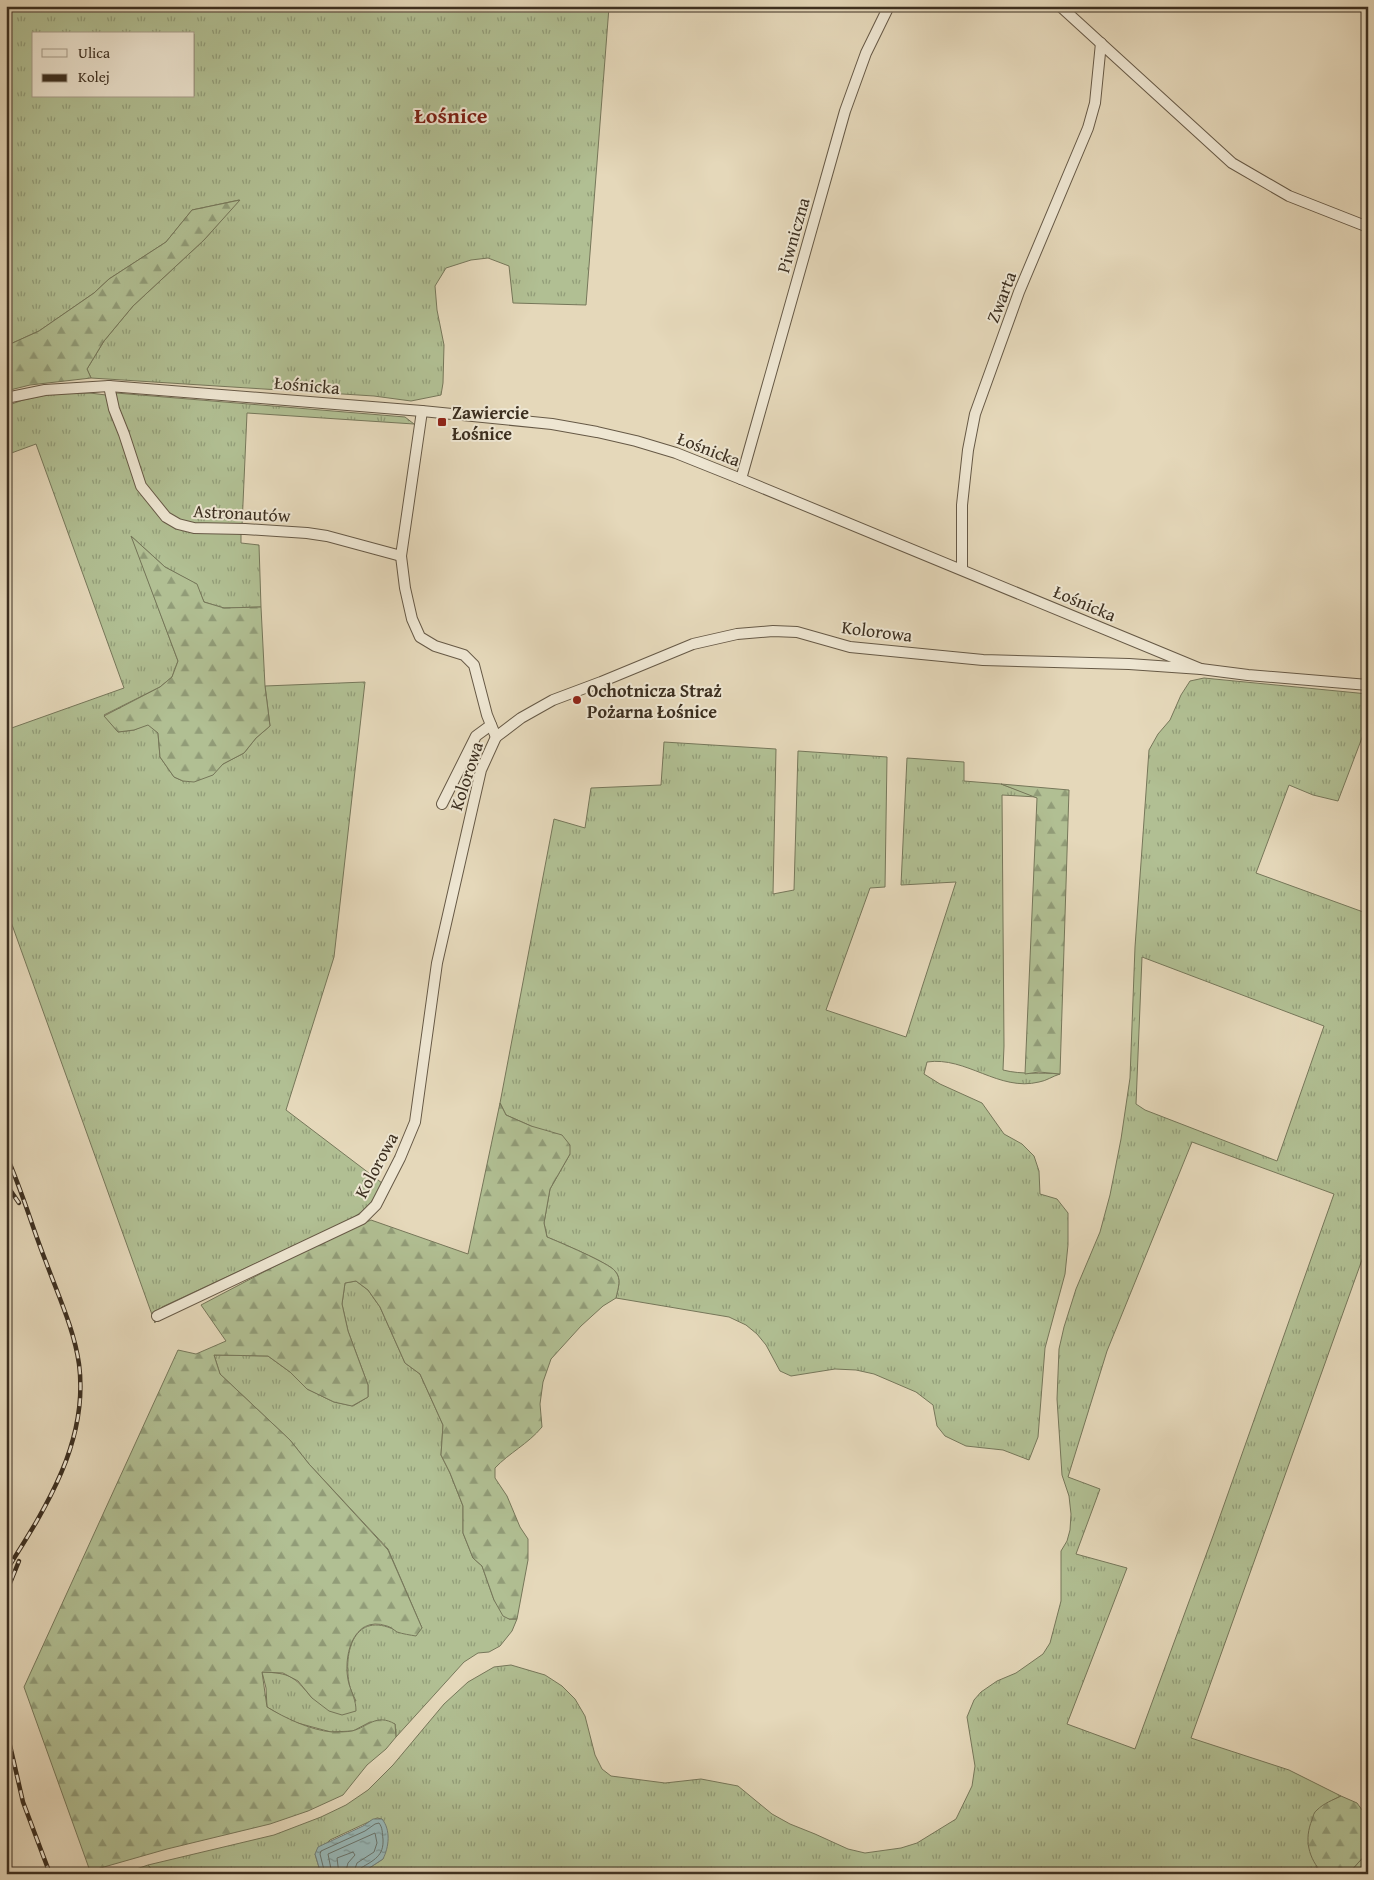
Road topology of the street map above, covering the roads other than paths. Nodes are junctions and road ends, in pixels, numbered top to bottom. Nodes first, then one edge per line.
1 (890, 6) edge
2 (1060, 6) edge
3 (1101, 44) junction
4 (1368, 227) edge
5 (110, 386) junction
6 (6, 398) edge
7 (422, 412) junction
8 (741, 479) junction
9 (401, 556) junction
10 (962, 569) junction
11 (1201, 669) junction
12 (1368, 685) edge
13 (491, 725) junction
14 (496, 737) junction
15 (442, 804) dead end
16 (157, 1316) dead end

1 - 8 street, Piwniczna
2 - 3 street
3 - 4 street
3 - 10 street, Zwarta
5 - 6 street, Łośnicka
5 - 7 street, Łośnicka
5 - 9 street, Astronautów
7 - 8 street, Łośnicka
7 - 9 street
8 - 10 street, Łośnicka
9 - 13 street
10 - 11 street, Łośnicka
11 - 12 street, Łośnicka
11 - 14 street, Kolorowa
13 - 14 street
13 - 15 street
14 - 16 street, Kolorowa

